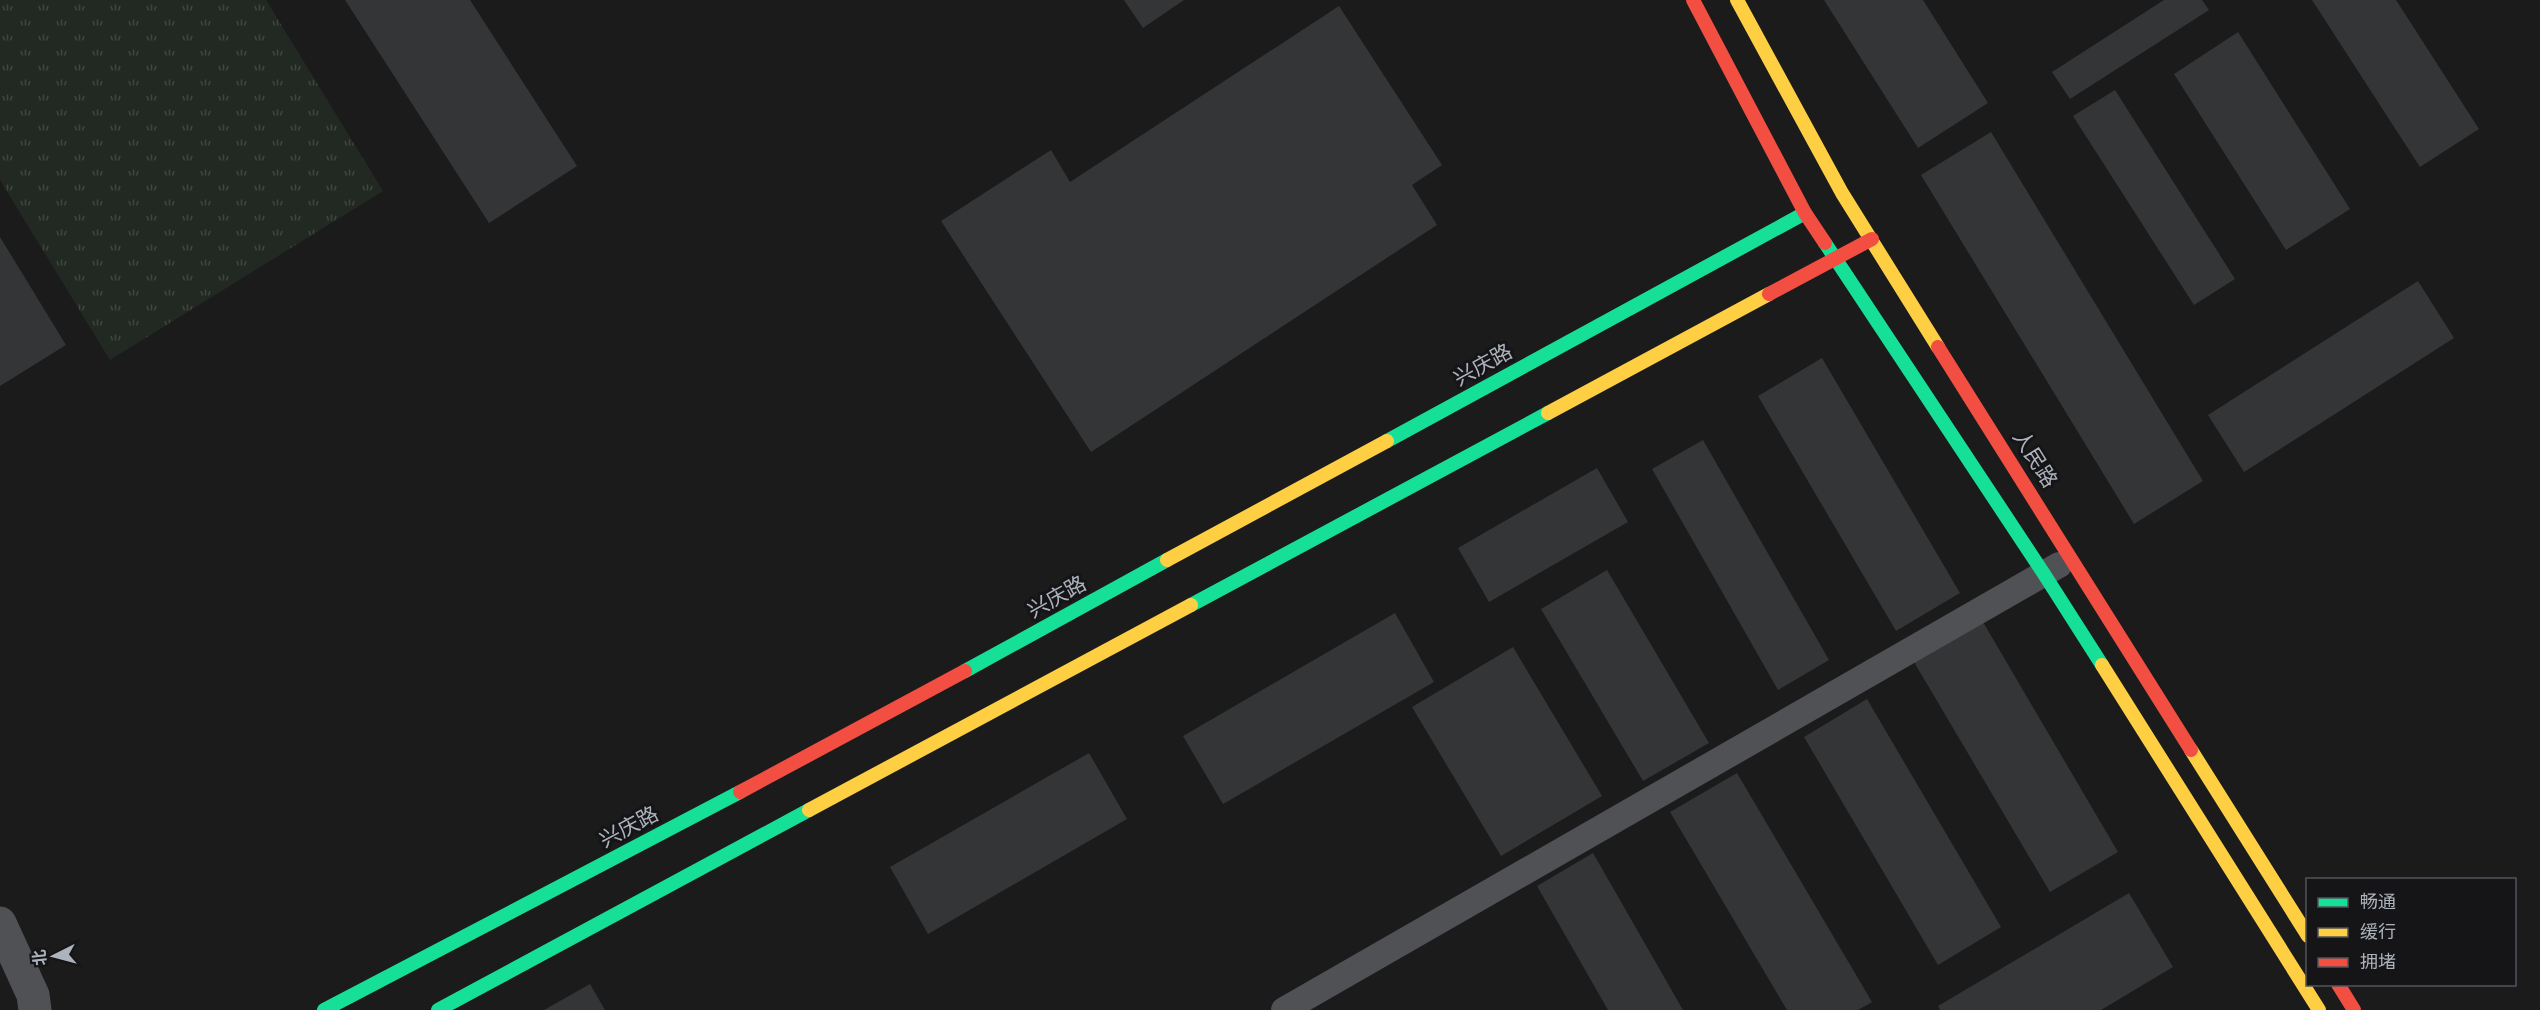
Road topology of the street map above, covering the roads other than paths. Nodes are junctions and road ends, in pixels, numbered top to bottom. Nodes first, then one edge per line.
1 (1693, 0) edge
2 (1737, 0) edge
3 (1810, 211) junction
4 (1872, 239) junction
5 (1836, 258) junction
6 (2072, 557) junction
7 (2044, 574) junction
8 (0, 923) edge
9 (2306, 934) edge
10 (2339, 986) edge
11 (35, 1010) edge
12 (324, 1010) edge
13 (438, 1010) edge
14 (1284, 1010) edge
15 (2319, 1010) edge
16 (2354, 1010) edge

1 - 3 main road
2 - 4 main road, 人民路
3 - 5 main road
3 - 12 main road, 兴庆路
4 - 5 main road
4 - 6 main road, 人民路
5 - 7 main road
5 - 13 main road
6 - 7 lane
6 - 9 main road, 人民路
7 - 14 lane
7 - 15 main road
8 - 11 street
10 - 16 main road

